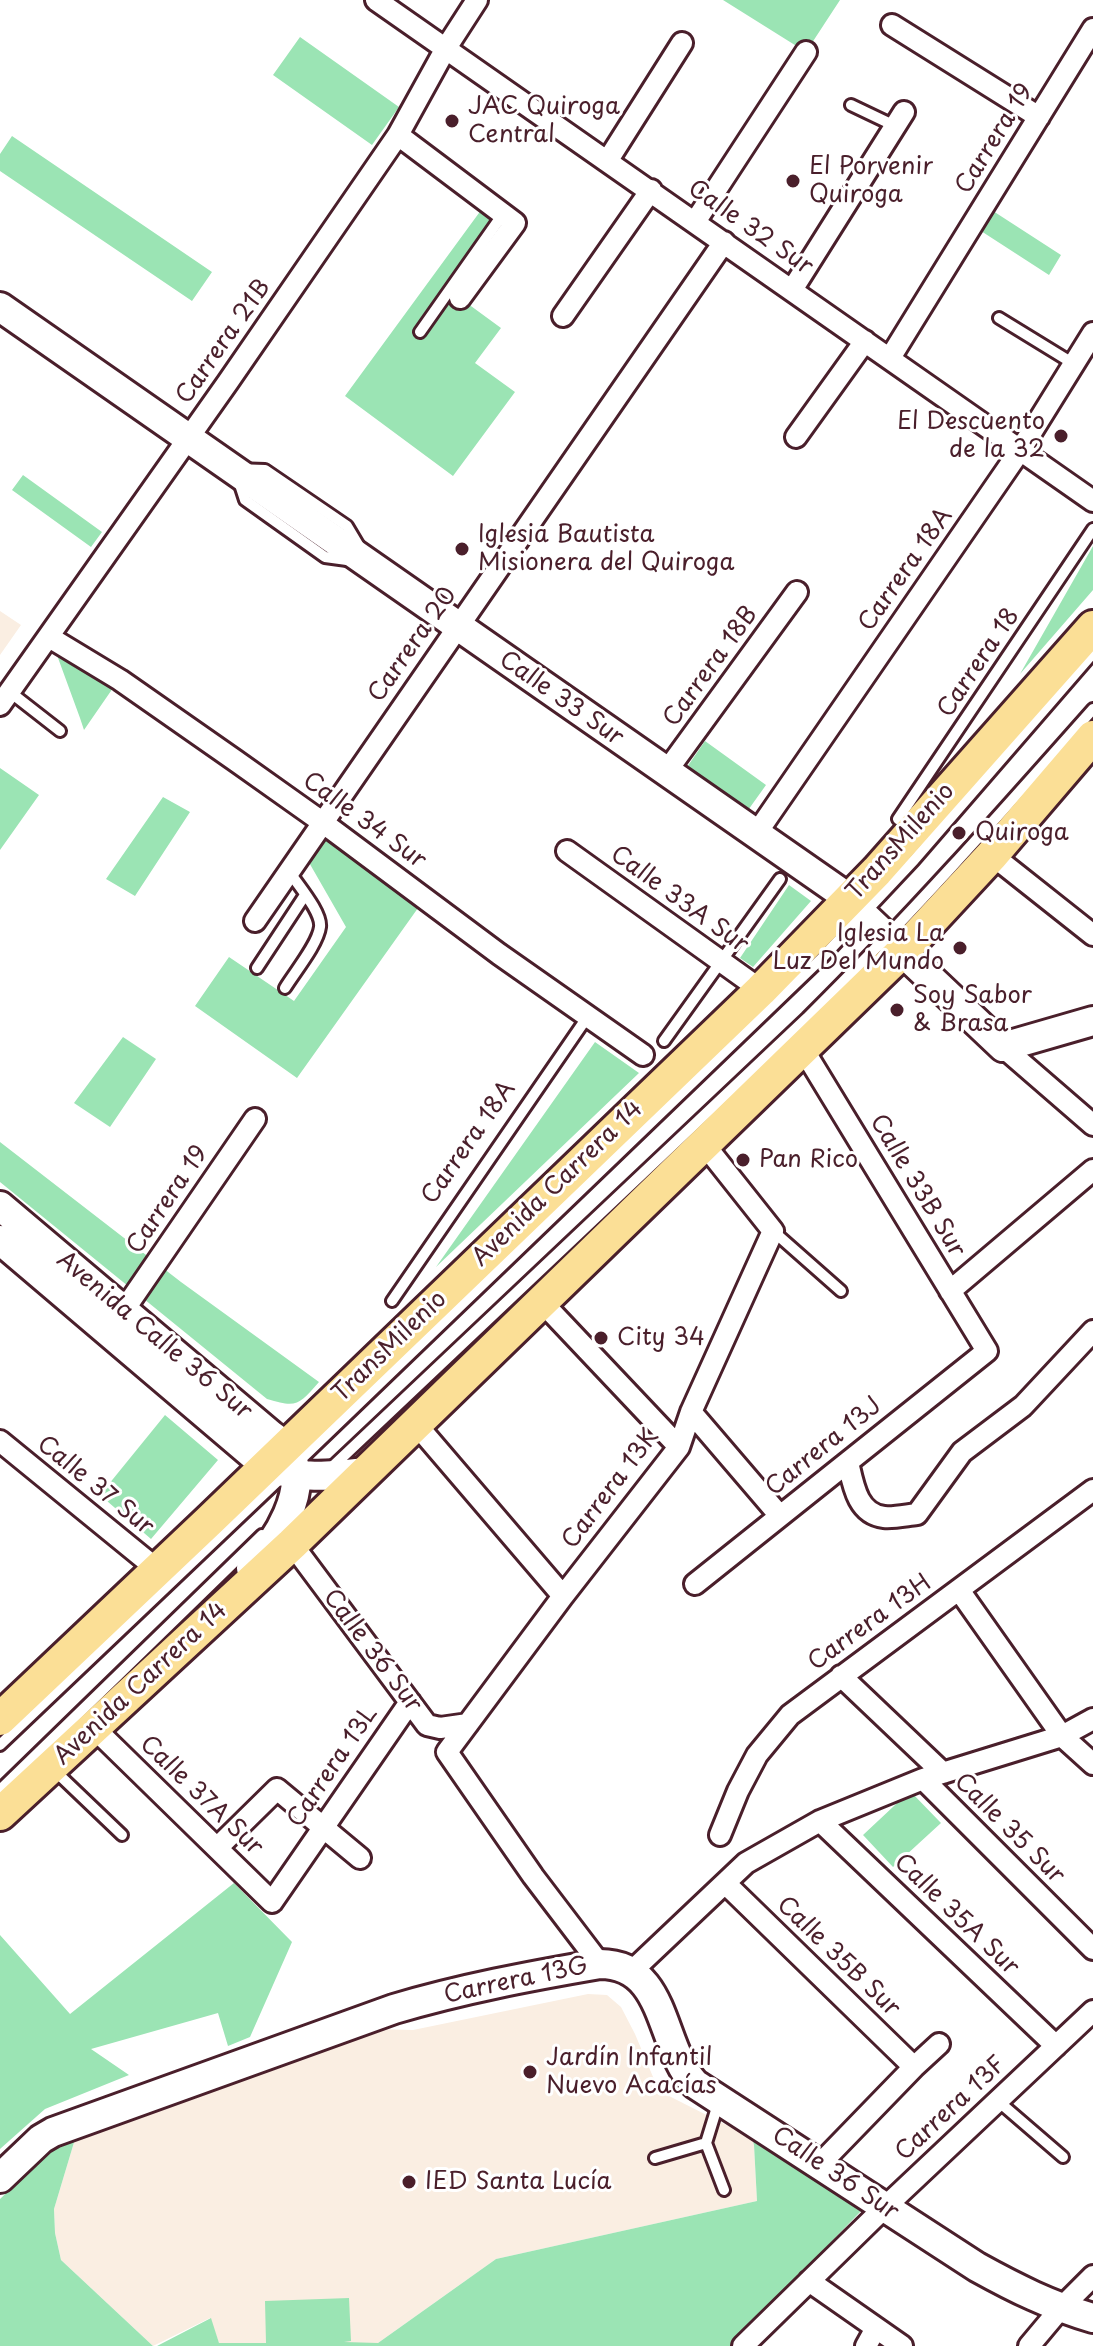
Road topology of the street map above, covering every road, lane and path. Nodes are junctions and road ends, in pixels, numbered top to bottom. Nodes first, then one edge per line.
1 (477, 0) edge
2 (388, 3) edge
3 (892, 25) dead end
4 (1093, 29) edge
5 (682, 43) dead end
6 (446, 48) junction
7 (806, 52) dead end
8 (851, 105) dead end
9 (1039, 117) junction
10 (900, 119) joint
11 (398, 135) junction
12 (608, 160) junction
13 (651, 190) junction
14 (509, 218) junction
15 (695, 222) junction
16 (724, 242) junction
17 (792, 290) junction
18 (460, 298) dead end
19 (0, 307) edge
20 (563, 316) dead end
21 (999, 318) dead end
22 (420, 332) dead end
23 (1093, 333) edge
24 (865, 341) junction
25 (890, 358) junction
26 (1074, 364) junction
27 (796, 437) dead end
28 (189, 438) junction
29 (1021, 449) junction
30 (1093, 501) edge
31 (1093, 529) edge
32 (797, 592) dead end
33 (458, 626) junction
34 (1093, 627) edge
35 (49, 637) junction
36 (1093, 653) edge
37 (5, 698) edge
38 (1093, 709) edge
39 (60, 731) dead end
40 (1093, 737) edge
41 (666, 772) junction
42 (898, 819) dead end
43 (322, 822) junction
44 (756, 834) junction
45 (567, 851) dead end
46 (992, 855) junction
47 (289, 871) junction
48 (780, 879) dead end
49 (305, 895) junction
50 (856, 908) junction
51 (255, 921) dead end
52 (1093, 935) edge
53 (895, 945) junction
54 (721, 961) junction
55 (257, 968) dead end
56 (285, 988) dead end
57 (761, 990) junction
58 (588, 1016) junction
59 (1093, 1021) edge
60 (664, 1041) dead end
61 (1003, 1047) junction
62 (803, 1049) junction
63 (643, 1055) dead end
64 (255, 1119) dead end
65 (1093, 1125) edge
66 (704, 1144) junction
67 (1093, 1170) edge
68 (0, 1206) edge
69 (773, 1231) junction
70 (0, 1240) edge
71 (841, 1291) dead end
72 (950, 1291) junction
73 (392, 1301) dead end
74 (541, 1301) junction
75 (124, 1310) junction
76 (1093, 1331) edge
77 (987, 1351) joint
78 (691, 1412) junction
79 (415, 1423) junction
80 (0, 1441) edge
81 (679, 1447) junction
82 (848, 1462) junction
83 (366, 1472) junction
84 (295, 1477) junction
85 (1093, 1490) edge
86 (780, 1516) junction
87 (292, 1544) junction
88 (158, 1570) junction
89 (695, 1584) dead end
90 (959, 1590) junction
91 (563, 1596) junction
92 (841, 1676) junction
93 (410, 1702) junction
94 (0, 1719) edge
95 (1093, 1719) edge
96 (468, 1724) junction
97 (94, 1728) junction
98 (1062, 1736) junction
99 (0, 1745) edge
100 (1093, 1764) edge
101 (51, 1766) junction
102 (933, 1776) junction
103 (0, 1790) edge
104 (0, 1814) edge
105 (820, 1821) junction
106 (323, 1827) junction
107 (122, 1835) dead end
108 (720, 1835) dead end
109 (217, 1848) junction
110 (360, 1858) dead end
111 (725, 1883) junction
112 (272, 1902) joint
113 (1093, 1949) edge
114 (600, 1964) junction
115 (632, 1971) junction
116 (1090, 2019) edge
117 (939, 2044) dead end
118 (1056, 2046) junction
119 (914, 2067) junction
120 (719, 2099) junction
121 (998, 2101) junction
122 (706, 2143) junction
123 (1063, 2157) dead end
124 (655, 2158) dead end
125 (820, 2164) junction
126 (0, 2178) edge
127 (724, 2190) dead end
128 (884, 2208) junction
129 (1093, 2276) edge
130 (809, 2281) junction
131 (1060, 2309) junction
132 (1093, 2318) edge
133 (871, 2337) edge
134 (743, 2346) edge
135 (902, 2346) edge
136 (1029, 2346) edge

1 - 6 street, Carrera 21B
2 - 6 street, Calle 32 Sur
3 - 9 street
4 - 9 street, Carrera 19
5 - 12 street
6 - 11 street, Carrera 21B
6 - 12 street, Calle 32 Sur
7 - 15 street
8 - 10 lane
9 - 25 street, Carrera 19
10 - 17 street
11 - 14 street
11 - 28 street, Carrera 21B
12 - 13 street, Calle 32 Sur
13 - 15 street, Calle 32 Sur
13 - 20 street
14 - 18 street
14 - 22 lane
15 - 16 street, Calle 32 Sur
16 - 17 street, Calle 32 Sur
16 - 33 street, Carrera 20
17 - 24 street, Calle 32 Sur
19 - 28 street, Calle 33 Sur
21 - 26 lane
23 - 26 street, Carrera 18A
24 - 25 street, Calle 32 Sur
24 - 27 street
25 - 29 street, Calle 32 Sur
26 - 29 street, Carrera 18A
28 - 33 street, Calle 33 Sur
28 - 35 street, Carrera 21B
29 - 30 street, Calle 32 Sur
29 - 44 street, Carrera 18A
31 - 42 lane, Carrera 18
32 - 41 street, Carrera 18B
33 - 41 street, Calle 33 Sur
33 - 43 street, Carrera 20
34 - 50 main road, Avenida Carrera 14
35 - 37 street, Carrera 21B
35 - 43 street, Calle 34 Sur
36 - 50 lane, TransMilenio
37 - 39 lane
38 - 53 lane, TransMilenio
40 - 46 main road, Avenida Carrera 14
41 - 44 street, Calle 33 Sur
43 - 47 street, Carrera 20
43 - 58 street, Calle 34 Sur
44 - 50 street, Calle 33 Sur
45 - 54 street, Calle 33A Sur
46 - 52 street
46 - 53 main road, Avenida Carrera 14
47 - 49 lane
47 - 51 street, Carrera 20
48 - 54 lane
49 - 55 lane
49 - 56 lane
50 - 53 street, Calle 33 Sur
50 - 57 main road, Avenida Carrera 14
50 - 84 lane, TransMilenio
53 - 61 street, Calle 33 Sur
53 - 62 main road, Avenida Carrera 14
53 - 84 lane, TransMilenio
54 - 57 street, Calle 33A Sur
54 - 60 lane
57 - 84 main road, Avenida Carrera 14
58 - 63 street, Calle 34 Sur
58 - 73 lane, Carrera 18A
59 - 61 street
61 - 65 street, Calle 33 Sur
62 - 66 main road, Avenida Carrera 14
62 - 72 street, Calle 33B Sur
64 - 75 street, Carrera 19
66 - 69 street
66 - 74 main road, Avenida Carrera 14
67 - 72 street
68 - 75 street, Avenida Calle 36 Sur
69 - 71 lane
69 - 78 street, Carrera 13K
70 - 84 street, Avenida Calle 36 Sur
72 - 77 street, Calle 33B Sur
74 - 79 main road, Avenida Carrera 14
74 - 81 street
75 - 84 street, Avenida Calle 36 Sur
76 - 82 street
77 - 82 street, Carrera 13J
78 - 81 street, Carrera 13K
78 - 86 street
79 - 83 main road, Avenida Carrera 14
79 - 91 street
80 - 88 street, Calle 37 Sur
81 - 91 street, Carrera 13K
82 - 86 street, Carrera 13J
83 - 84 street
83 - 87 main road, Avenida Carrera 14
84 - 88 main road, Avenida Carrera 14
84 - 97 street
84 - 99 lane, TransMilenio
84 - 103 lane, TransMilenio
85 - 90 street, Carrera 13H
86 - 89 street, Carrera 13J
87 - 93 street, Calle 36 Sur
87 - 97 main road, Avenida Carrera 14
88 - 94 main road, Avenida Carrera 14
90 - 92 street, Carrera 13H
90 - 98 street
91 - 96 street, Carrera 13K
92 - 102 street, Calle 35 Sur
92 - 108 street, Carrera 13H
93 - 96 street, Calle 36 Sur
93 - 106 street, Carrera 13L
95 - 98 street
96 - 114 street, Carrera 13K
97 - 101 main road, Avenida Carrera 14
97 - 109 street, Calle 37A Sur
98 - 100 street
98 - 102 street
101 - 104 main road, Avenida Carrera 14
101 - 107 lane
102 - 105 street
102 - 113 street, Calle 35 Sur
105 - 111 street
105 - 118 street, Calle 35A Sur
106 - 109 street
106 - 110 street
106 - 112 street, Carrera 13L
109 - 112 street, Calle 37A Sur
111 - 115 street
111 - 119 street, Calle 35B Sur
114 - 115 street, Carrera 13G
114 - 126 street, Carrera 13G
115 - 120 street, Calle 36 Sur
116 - 118 street, Carrera 13F
117 - 119 street
118 - 121 street, Carrera 13F
119 - 125 street
120 - 122 lane
120 - 125 street, Calle 36 Sur
121 - 123 lane
121 - 128 street, Carrera 13F
122 - 124 lane
122 - 127 lane
125 - 128 street, Calle 36 Sur
128 - 130 street, Carrera 13F
128 - 131 street, Calle 36 Sur
129 - 131 street
130 - 133 street
130 - 134 street, Carrera 13F
131 - 132 street, Calle 36 Sur
131 - 136 street
133 - 135 street

